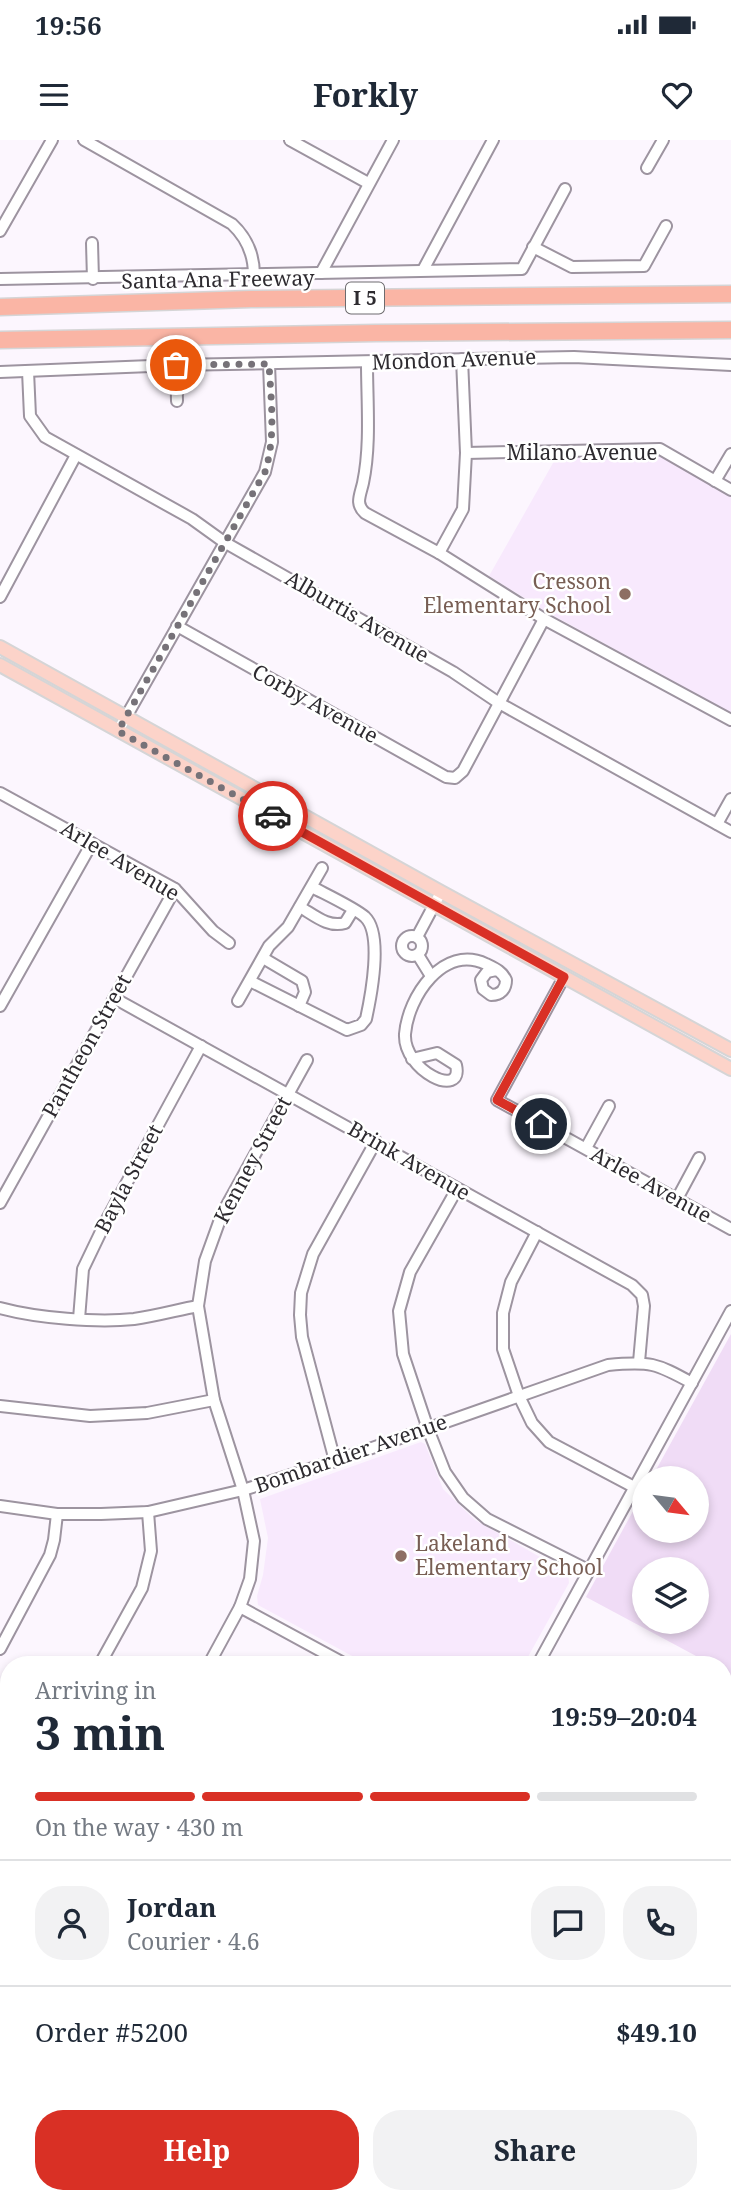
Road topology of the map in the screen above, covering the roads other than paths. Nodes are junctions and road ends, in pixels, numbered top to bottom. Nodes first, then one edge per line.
1 (52, 140) edge
2 (83, 140) edge
3 (290, 140) edge
4 (393, 140) edge
5 (493, 140) edge
6 (663, 140) edge
7 (647, 168) dead end
8 (368, 183) junction
9 (565, 189) dead end
10 (666, 226) dead end
11 (0, 231) edge
12 (92, 243) dead end
13 (533, 247) junction
14 (423, 270) junction
15 (321, 273) junction
16 (254, 275) junction
17 (0, 279) edge
18 (93, 279) junction
19 (731, 294) edge
20 (0, 307) edge
21 (731, 330) edge
22 (0, 341) edge
23 (462, 359) junction
24 (367, 363) junction
25 (269, 364) junction
26 (176, 365) junction
27 (731, 365) edge
28 (28, 371) junction
29 (0, 372) edge
30 (177, 401) dead end
31 (466, 453) junction
32 (731, 454) edge
33 (76, 456) junction
34 (715, 481) junction
35 (731, 490) edge
36 (224, 542) junction
37 (439, 554) junction
38 (0, 597) edge
39 (544, 619) junction
40 (177, 626) junction
41 (0, 647) edge
42 (0, 665) edge
43 (499, 704) junction
44 (125, 716) junction
45 (731, 720) edge
46 (118, 731) junction
47 (1, 796) edge
48 (731, 799) edge
49 (717, 824) junction
50 (731, 832) edge
51 (92, 843) junction
52 (322, 868) dead end
53 (312, 887) junction
54 (175, 889) junction
55 (441, 891) junction
56 (434, 904) junction
57 (300, 907) junction
58 (353, 910) junction
59 (417, 937) junction
60 (229, 943) dead end
61 (376, 944) junction
62 (401, 946) junction
63 (418, 955) junction
64 (263, 958) junction
65 (496, 970) dead end
66 (431, 976) junction
67 (564, 977) junction
68 (250, 981) junction
69 (114, 998) junction
70 (238, 1001) dead end
71 (0, 1006) edge
72 (299, 1006) junction
73 (201, 1046) junction
74 (731, 1050) edge
75 (412, 1059) dead end
76 (307, 1060) dead end
77 (731, 1069) edge
78 (288, 1093) junction
79 (609, 1106) dead end
80 (376, 1142) junction
81 (586, 1149) junction
82 (699, 1158) dead end
83 (457, 1189) junction
84 (677, 1199) junction
85 (0, 1203) edge
86 (731, 1229) edge
87 (537, 1232) junction
88 (198, 1306) junction
89 (0, 1308) edge
90 (731, 1311) edge
91 (79, 1319) junction
92 (639, 1362) junction
93 (692, 1382) junction
94 (519, 1396) junction
95 (214, 1400) junction
96 (0, 1406) edge
97 (428, 1429) junction
98 (335, 1461) junction
99 (646, 1466) edge
100 (632, 1487) edge
101 (243, 1490) junction
102 (632, 1492) edge
103 (0, 1506) edge
104 (148, 1512) junction
105 (57, 1514) junction
106 (588, 1570) junction
107 (240, 1607) junction
108 (0, 1649) edge
109 (323, 1653) junction
110 (104, 1656) edge
111 (213, 1656) edge
112 (321, 1656) edge
113 (329, 1656) edge
114 (542, 1656) edge

1 - 11 street
2 - 16 street
3 - 8 street
4 - 8 street
5 - 14 street
6 - 7 street
8 - 15 street
9 - 13 street
10 - 13 street
12 - 18 street
13 - 14 street
14 - 15 street
15 - 16 street
16 - 18 street
17 - 18 street
19 - 20 highway, Santa Ana Freeway / I 5
21 - 22 highway, I 5
23 - 24 street, Mondon Avenue
23 - 27 street, Mondon Avenue
23 - 31 street
24 - 25 street, Mondon Avenue
24 - 37 street
25 - 26 street, Mondon Avenue
25 - 36 street
26 - 28 street, Mondon Avenue
26 - 30 street
28 - 29 street, Mondon Avenue
28 - 33 street, Alburtis Avenue
31 - 34 street, Milano Avenue
31 - 37 street
32 - 34 street
33 - 36 street, Alburtis Avenue
33 - 38 street
34 - 35 street, Milano Avenue
36 - 40 street
36 - 43 street, Alburtis Avenue
37 - 39 street
39 - 43 street
39 - 45 street
40 - 43 street, Corby Avenue
40 - 44 street
41 - 44 main road
42 - 46 main road
43 - 49 street, Alburtis Avenue
44 - 46 street
44 - 55 main road
46 - 56 main road
47 - 51 street, Arlee Avenue
48 - 49 street
49 - 50 street, Alburtis Avenue
51 - 54 street, Arlee Avenue
51 - 71 street
52 - 53 street
53 - 57 street
53 - 58 street
54 - 60 street, Arlee Avenue
54 - 69 street, Pantheon Street
55 - 56 street
55 - 74 main road
56 - 59 street
56 - 67 main road
57 - 58 street
57 - 64 street
58 - 61 street
59 - 62 street
59 - 63 street
61 - 62 street
61 - 72 street
62 - 63 street
63 - 66 street
64 - 68 street
64 - 72 street
65 - 66 street
66 - 75 street
67 - 77 main road
67 - 81 street, Arlee Avenue
68 - 70 street
68 - 72 street
69 - 73 street, Brink Avenue
69 - 85 street, Pantheon Street
73 - 78 street, Brink Avenue
73 - 91 street, Bayla Street
76 - 78 street, Kenney Street
78 - 80 street, Brink Avenue
78 - 88 street, Kenney Street
79 - 81 street
80 - 83 street, Brink Avenue
80 - 98 street
81 - 84 street, Arlee Avenue
82 - 84 street
83 - 87 street, Brink Avenue
83 - 97 street
84 - 86 street, Arlee Avenue
87 - 92 street, Brink Avenue
87 - 94 street
88 - 91 street
88 - 95 street, Kenney Street
89 - 91 street
90 - 93 street
92 - 93 street, Bombardier Avenue
92 - 94 street, Bombardier Avenue
93 - 99 street
94 - 97 street, Bombardier Avenue
94 - 100 street
95 - 96 street
95 - 101 street, Kenney Street
97 - 98 street, Bombardier Avenue
97 - 106 street
98 - 101 street, Bombardier Avenue
101 - 104 street, Bombardier Avenue
101 - 107 street, Kenney Street
102 - 106 street
103 - 105 street, Bombardier Avenue
104 - 105 street, Bombardier Avenue
104 - 110 street
105 - 108 street
106 - 114 street
107 - 109 street
107 - 111 street, Kenney Street
109 - 112 street
109 - 113 street

